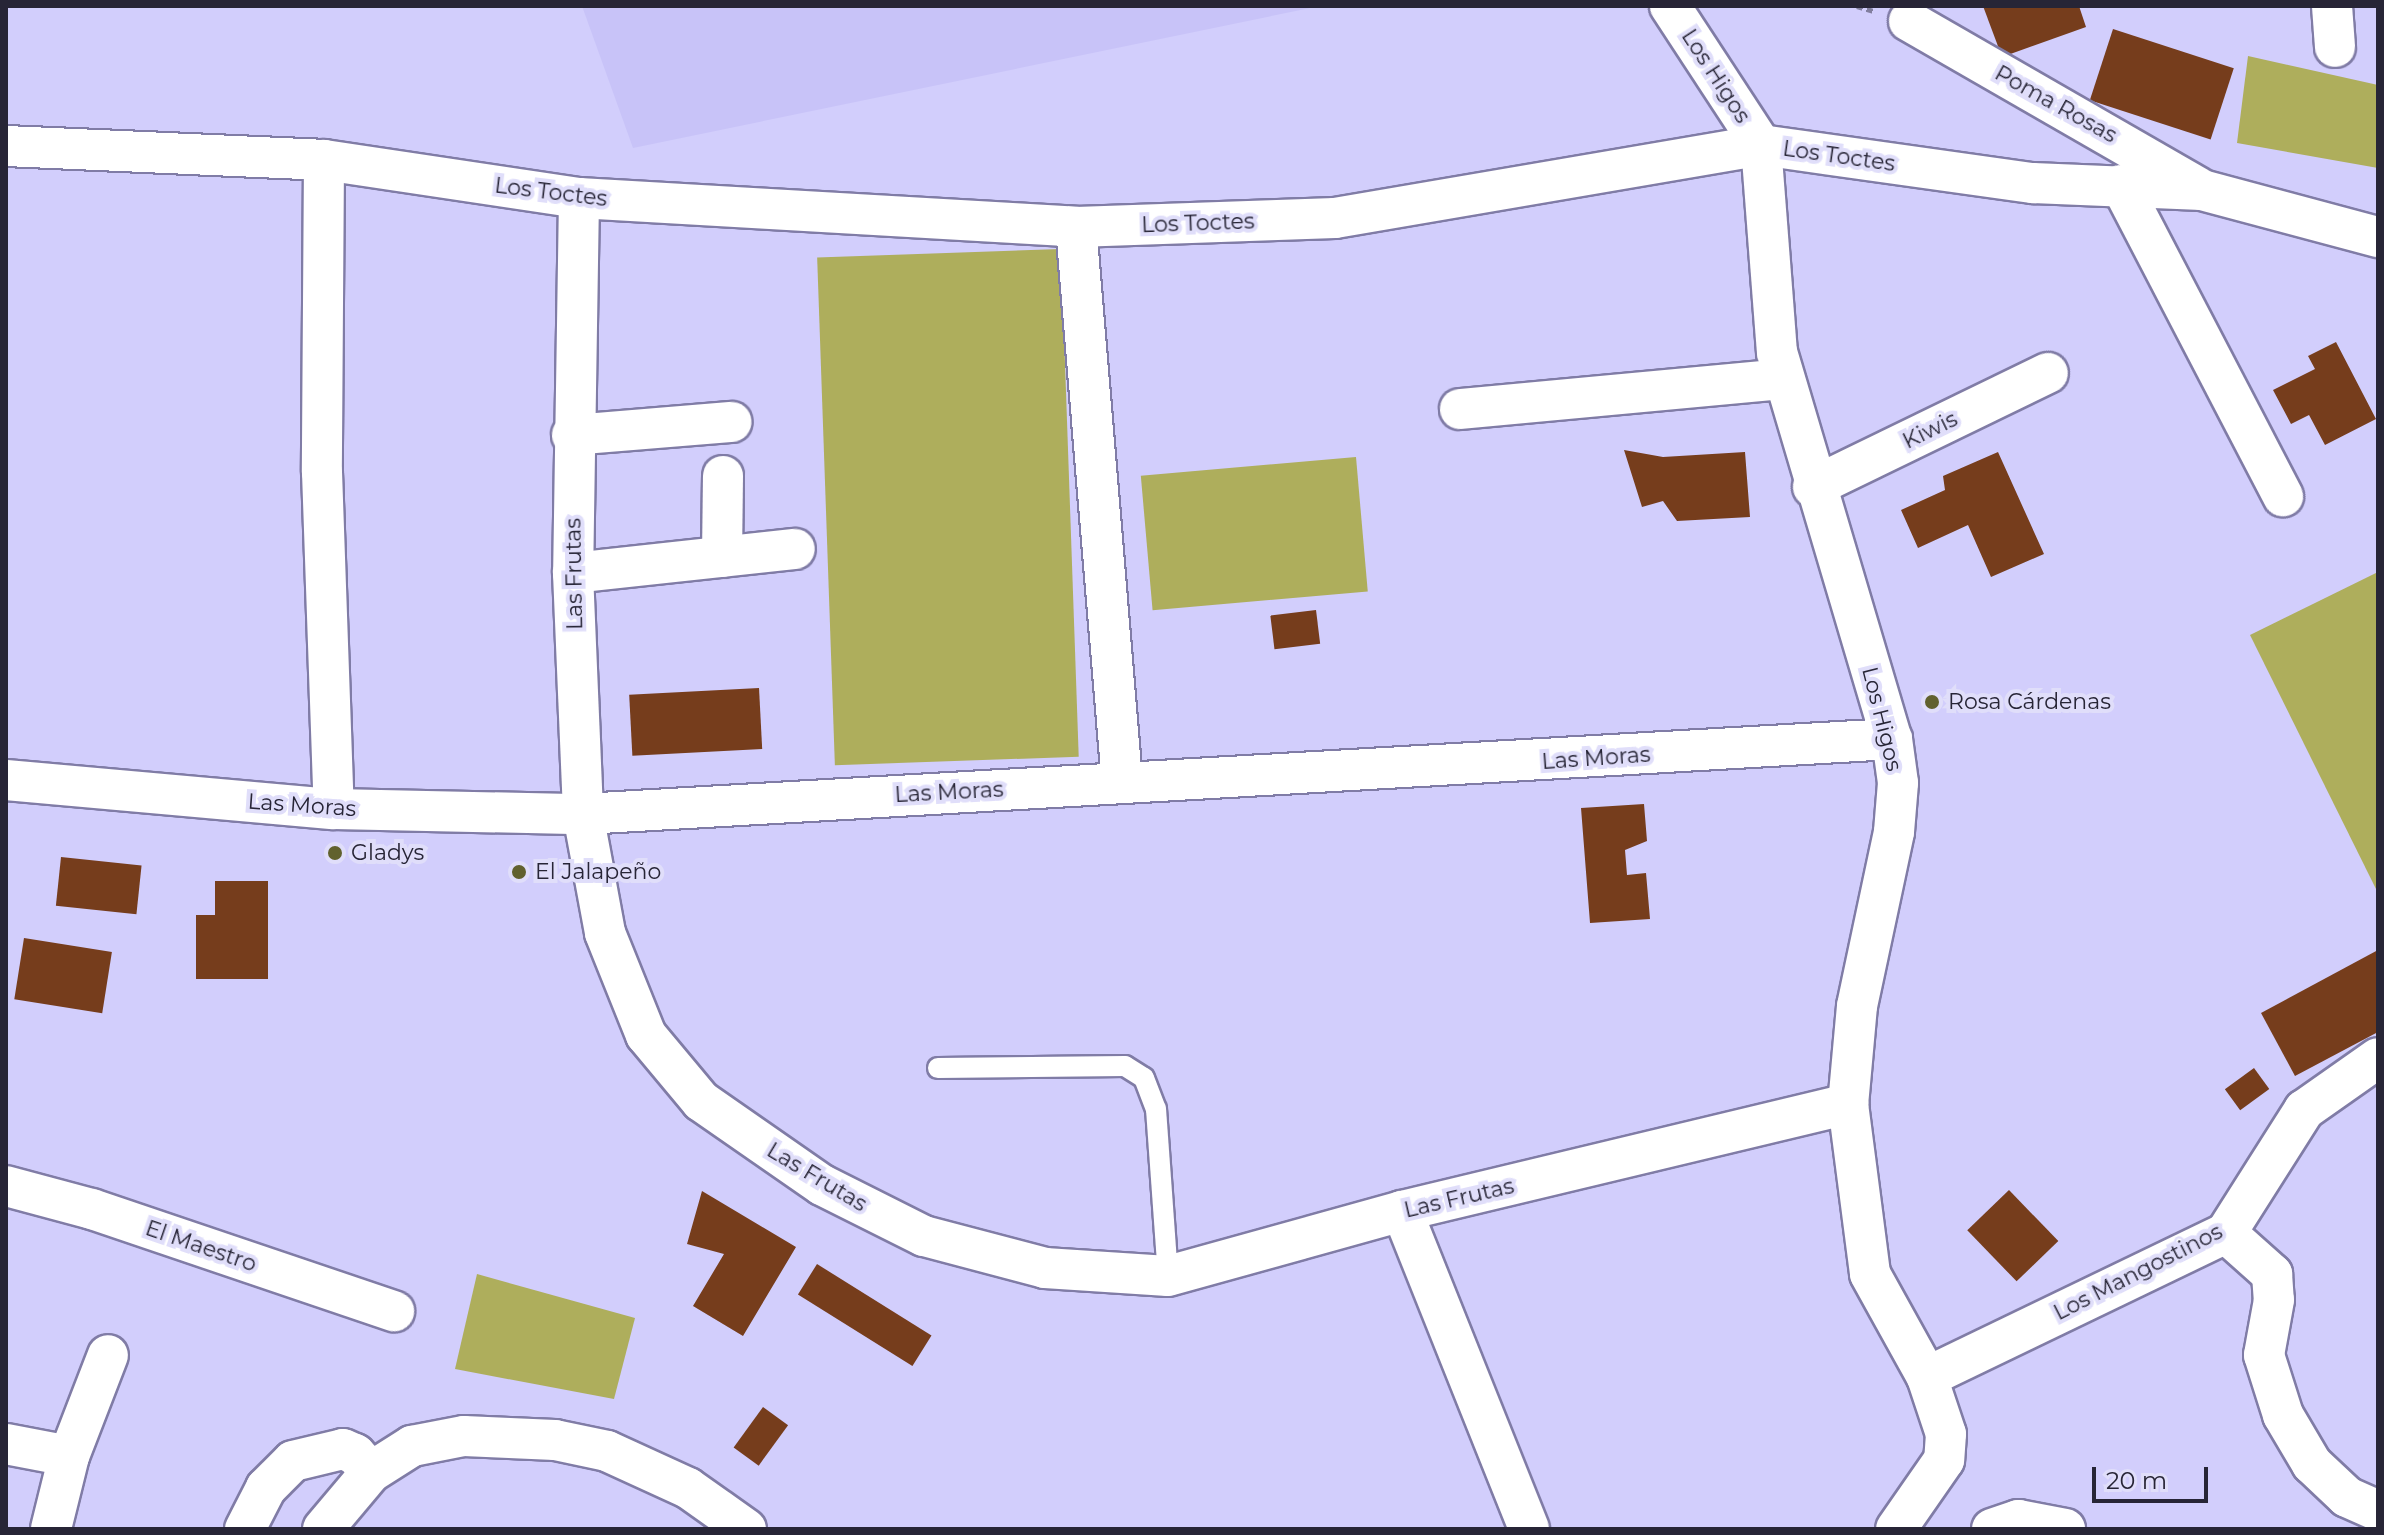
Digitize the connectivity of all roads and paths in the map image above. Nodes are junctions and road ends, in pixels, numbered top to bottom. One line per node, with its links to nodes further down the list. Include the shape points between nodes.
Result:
1 (1670, 6): 5 (street, Los Higos)
2 (2332, 6): 4 (street)
3 (1918, 13): 9 (street, Poma Rosas)
4 (2335, 47)
5 (1761, 145): 8 (street, Los Toctes, via 2033,183); 11 (street, Los Toctes, via 1335,218); 14 (street, Los Higos, via 1777,352)
6 (6, 146): 7 (street, Los Toctes)
7 (324, 160): 10 (street, Los Toctes); 27 (street, via 322,472)
8 (2121, 185): 9 (street, Los Toctes); 20 (street)
9 (2202, 190): 12 (street, Los Toctes)
10 (579, 198): 11 (street, Los Toctes); 17 (street, Las Frutas)
11 (1076, 227): 26 (street)
12 (2378, 237)
13 (2048, 373): 19 (street, Kiwis)
14 (1784, 379): 15 (street); 19 (street, Los Higos)
15 (1460, 409)
16 (731, 422): 17 (street)
17 (572, 435): 23 (street, Las Frutas)
18 (723, 476): 22 (street)
19 (1813, 487): 24 (street, Los Higos)
20 (2283, 496)
21 (795, 549): 22 (street)
22 (722, 557): 23 (street)
23 (573, 573): 28 (street, Las Frutas)
24 (1892, 739): 26 (street, Las Moras, via 1397,771); 31 (street, Los Higos, via 1898,783 1894,832 1857,1006)
25 (6, 780): 27 (street, Las Moras)
26 (1122, 781): 28 (street, Las Moras)
27 (334, 809): 28 (street, Las Moras)
28 (583, 814): 35 (street, Las Frutas, via 605,933 646,1035 701,1101 822,1185 924,1236 1045,1268)
29 (2378, 1058): 34 (street, Los Mangostinos, via 2304,1110)
30 (938, 1068): 35 (lane, via 1125,1066 1144,1078 1156,1109)
31 (1848, 1104): 33 (street, Las Frutas); 38 (street, Los Higos, via 1870,1274)
32 (6, 1186): 36 (street, El Maestro, via 92,1209)
33 (1402, 1211): 35 (street, Las Frutas); 47 (street)
34 (2226, 1233): 38 (street, Los Mangostinos); 42 (street, via 2272,1274 2274,1300 2264,1355 2283,1415 2312,1464 2347,1497)
35 (1168, 1276)
36 (394, 1311)
37 (108, 1355): 40 (street)
38 (1927, 1377): 48 (street, Los Higos, via 1946,1434 1944,1460)
39 (6, 1444): 40 (street)
40 (69, 1456): 43 (street)
41 (371, 1472): 44 (street, via 343,1449 293,1461 266,1488); 45 (street); 46 (street, via 412,1446 464,1436 555,1440 607,1451 688,1488)
42 (2378, 1511)
43 (51, 1529)
44 (245, 1529)
45 (323, 1529)
46 (746, 1529)
47 (1529, 1529)
48 (1896, 1529)
49 (1992, 1529): 50 (street, via 2018,1520)
50 (2065, 1529)

